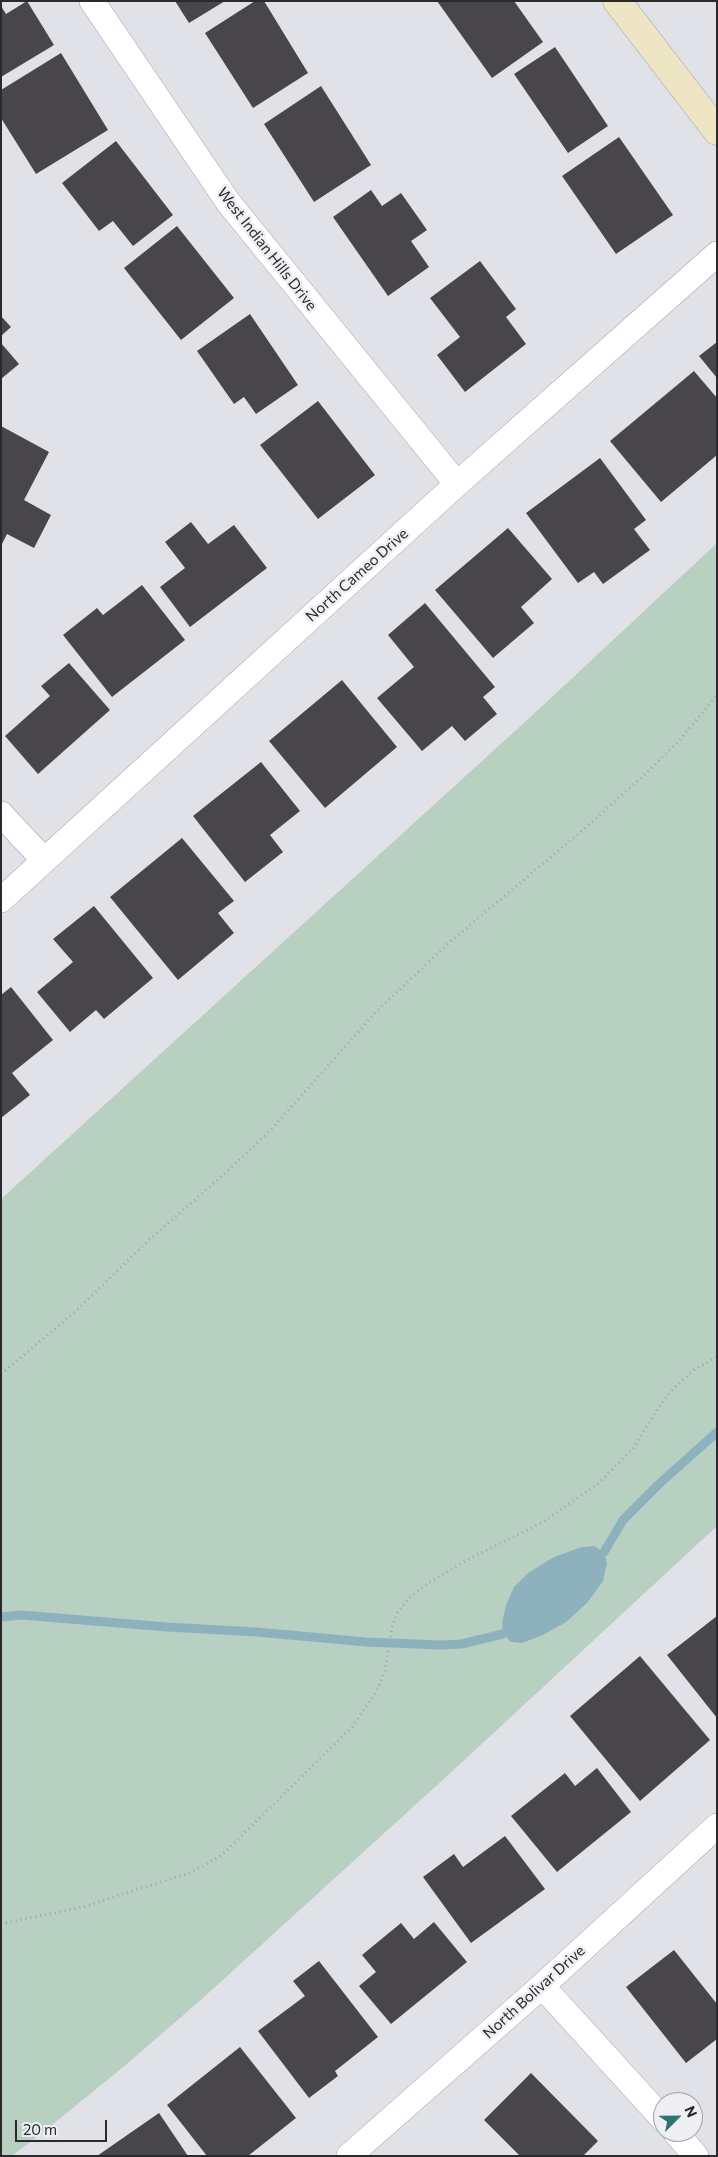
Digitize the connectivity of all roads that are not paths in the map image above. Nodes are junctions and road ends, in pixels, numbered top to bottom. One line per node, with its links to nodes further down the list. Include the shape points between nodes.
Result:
1 (92, 1): 5 (street, West Indian Hills Drive, via 228,202)
2 (617, 1): 3 (street)
3 (717, 131)
4 (717, 254): 5 (street, North Cameo Drive)
5 (457, 484): 7 (street, North Cameo Drive)
6 (1, 814): 7 (street)
7 (44, 860): 8 (street, North Cameo Drive)
8 (1, 900)
9 (717, 1826): 10 (street, North Bolivar Drive)
10 (542, 1986): 11 (street); 13 (street, North Bolivar Drive)
11 (653, 2108)
12 (684, 2142): 14 (street)
13 (349, 2156)
14 (696, 2156)

